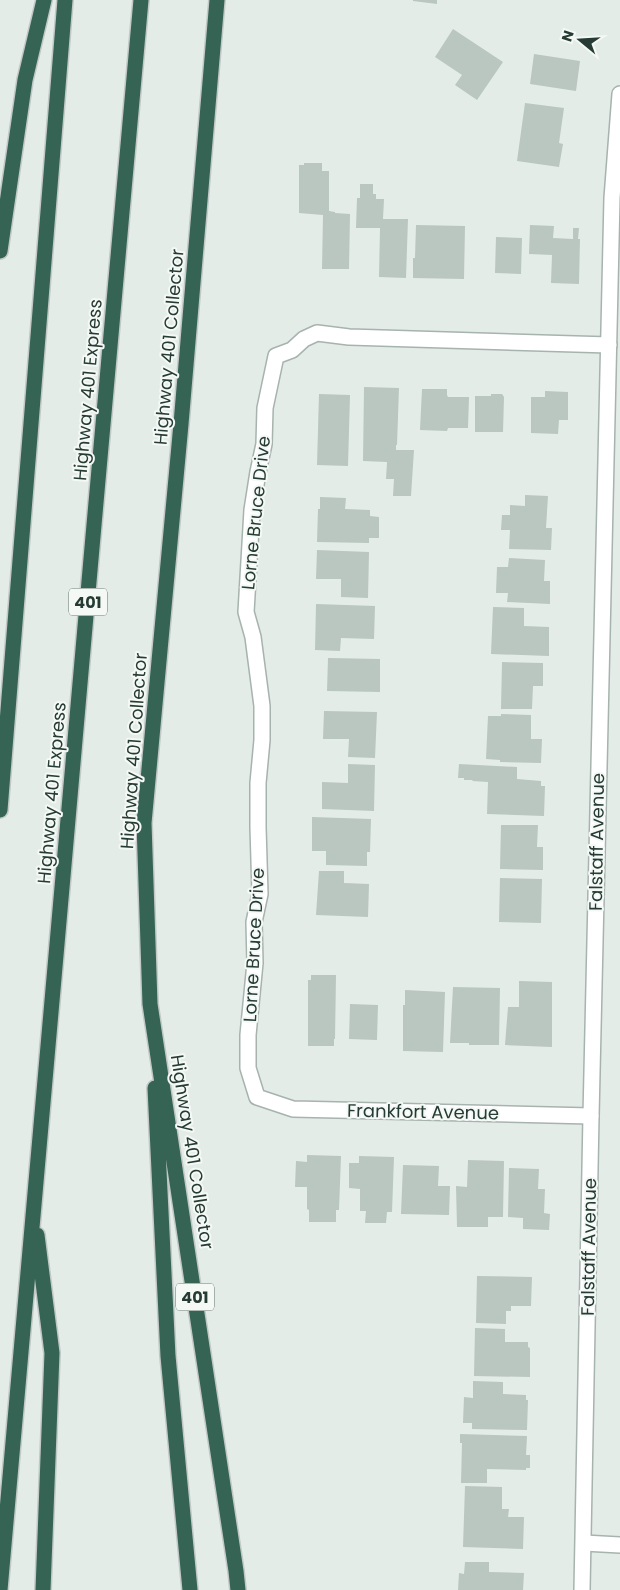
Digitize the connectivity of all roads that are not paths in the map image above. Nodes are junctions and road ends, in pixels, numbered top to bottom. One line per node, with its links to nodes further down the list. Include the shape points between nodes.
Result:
1 (44, 0): 6 (highway, via 24,80)
2 (64, 0): 8 (highway)
3 (141, 0): 12 (highway, Highway 401 Express / 401)
4 (218, 0): 9 (highway, Highway 401 Collector / 401, via 144,823)
5 (620, 94): 7 (street, Falstaff Avenue, via 612,198)
6 (0, 251)
7 (609, 345): 10 (street, Lorne Bruce Drive, via 349,337 317,333 292,350 276,356 265,408 264,444 252,510 246,612 253,636 262,706 258,783 260,894 254,922 255,963 248,1043 248,1068); 11 (street, Falstaff Avenue)
8 (0, 810)
9 (150, 1004): 17 (highway, via 168,1356); 18 (highway, Highway 401 Collector / 401)
10 (257, 1097): 11 (street, Frankfort Avenue, via 293,1109)
11 (591, 1116): 13 (street, Falstaff Avenue)
12 (33, 1203): 15 (highway, Highway 401 Express / 401); 16 (highway, via 52,1353)
13 (584, 1543): 14 (street); 19 (street, Falstaff Avenue)
14 (620, 1544)
15 (0, 1590)
16 (43, 1590)
17 (190, 1590)
18 (238, 1590)
19 (582, 1590)

